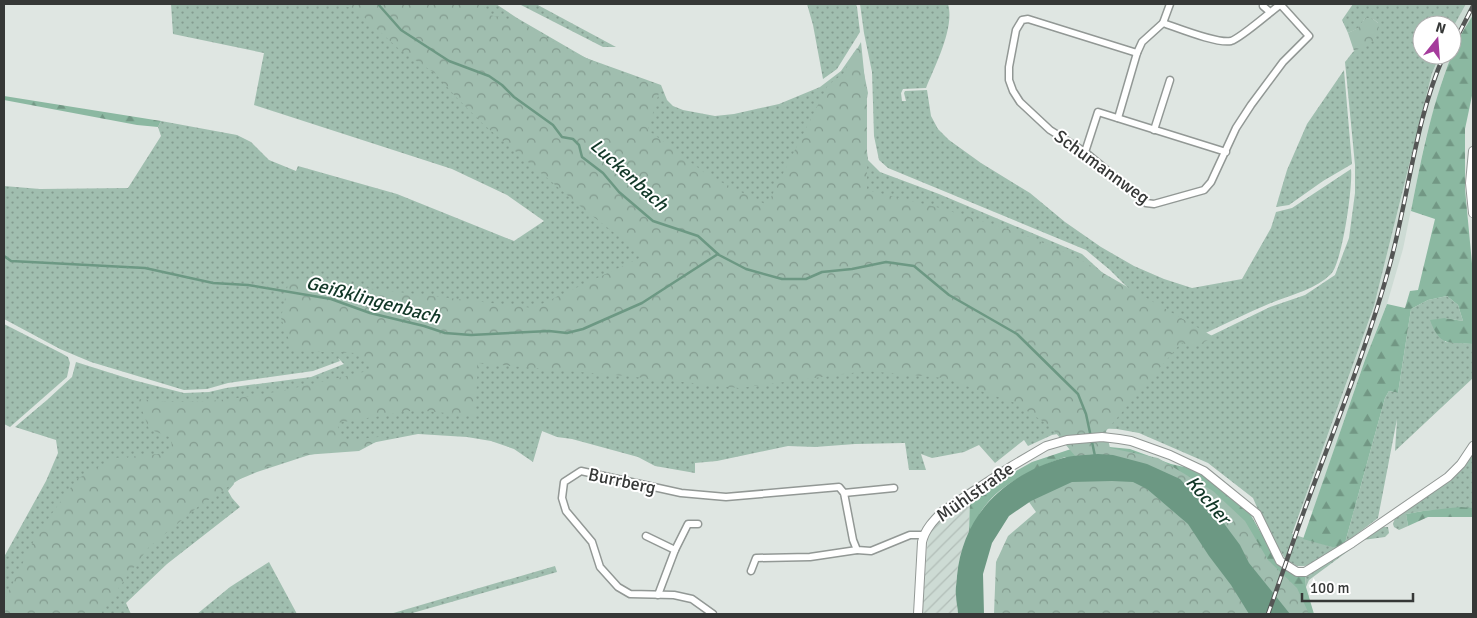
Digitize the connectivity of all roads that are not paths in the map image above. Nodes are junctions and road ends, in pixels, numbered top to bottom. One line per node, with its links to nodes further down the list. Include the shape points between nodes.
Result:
1 (1170, 4): 5 (street)
2 (1280, 4): 4 (street); 12 (street, Schumannweg, via 1309,36 1283,62 1251,105)
3 (1263, 6): 4 (street)
4 (1270, 12): 5 (street, via 1229,42)
5 (1164, 23): 6 (street, via 1142,42)
6 (1137, 53): 8 (street); 11 (street, Schumannweg, via 1028,19 1022,20 1016,30 1009,68 1013,91 1050,130)
7 (1170, 80): 9 (street)
8 (1118, 118): 9 (street); 11 (street, via 1098,112)
9 (1154, 130): 12 (street)
10 (1473, 151): 13 (street, via 1470,183)
11 (1085, 152): 12 (street, Schumannweg, via 1146,203 1154,204 1204,190)
12 (1226, 152)
13 (1473, 213)
14 (1473, 446): 18 (street, Mühlstraße, via 1448,477 1335,555 1304,572 1297,572 1280,561 1257,514 1204,471 1132,441 1102,437 1067,440 1046,446 943,511)
15 (894, 488): 16 (street, Burrberg)
16 (844, 493): 21 (street); 23 (street, Burrberg, via 839,487 726,497 681,493 581,471 564,482 562,498 566,510 592,542 600,567 618,587 630,594)
17 (698, 524): 20 (street, via 688,524)
18 (924, 535): 21 (street, via 910,535 871,551); 25 (street, Mühlstraße)
19 (646, 536): 20 (street)
20 (675, 550): 23 (street)
21 (857, 550): 22 (street, via 810,557 756,558)
22 (752, 571)
23 (658, 595): 24 (street, Burrberg, via 692,599)
24 (713, 614)
25 (918, 614)

